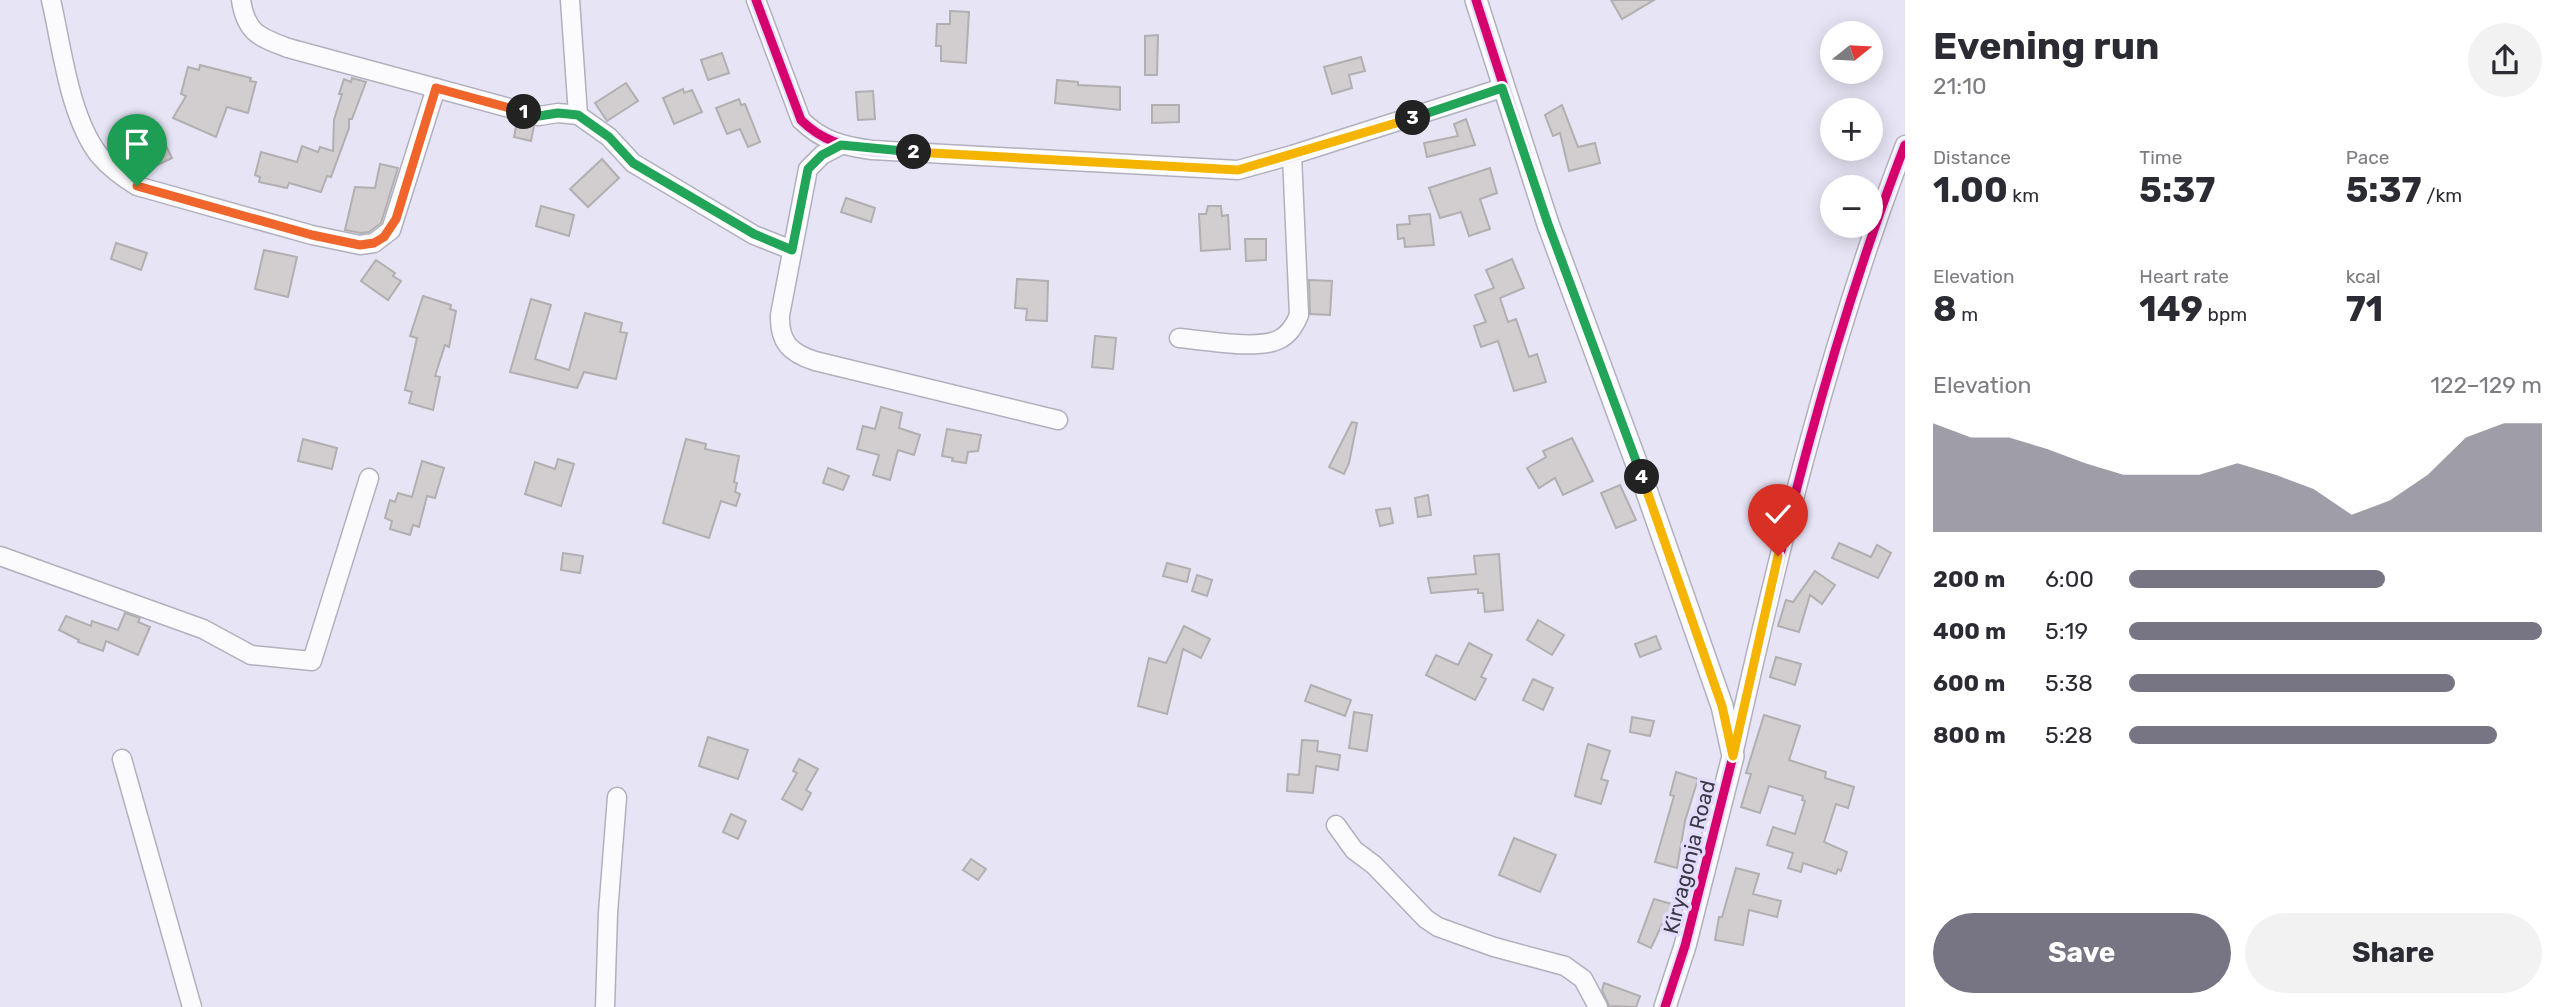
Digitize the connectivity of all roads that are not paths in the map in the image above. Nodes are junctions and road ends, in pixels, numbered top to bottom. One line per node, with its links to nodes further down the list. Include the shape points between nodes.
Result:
1 (51, 0): 6 (street, via 83,124 98,153 117,173 137,186 312,235 360,245 374,243 391,230)
2 (241, 0): 6 (street, via 253,32 266,40)
3 (570, 0): 8 (street)
4 (756, 0): 9 (street, via 801,120 816,135)
5 (1476, 0): 7 (street, Kiryagonja Road)
6 (436, 88): 8 (street, via 539,116)
7 (1502, 88): 11 (street); 17 (street, Kiryagonja Road, via 1722,706)
8 (578, 115): 12 (street, via 609,137 633,163 754,234)
9 (841, 145): 11 (street, via 1190,169 1238,170); 12 (street, via 808,169)
10 (1905, 145): 17 (street, via 1884,198 1814,426 1778,556)
11 (1292, 155): 13 (street, via 1299,315 1294,326 1276,341 1258,343)
12 (792, 250): 14 (street, via 779,330 795,355)
13 (1179, 338)
14 (1058, 420)
15 (369, 478): 16 (street, via 312,661 251,655 203,629)
16 (0, 556)
17 (1733, 756): 24 (street, Kiryagonja Road)
18 (122, 759): 21 (street)
19 (617, 797): 22 (street)
20 (1336, 825): 23 (street, via 1354,850 1426,919 1494,947 1566,966 1583,979)
21 (192, 1007)
22 (605, 1007)
23 (1598, 1007)
24 (1665, 1007)

